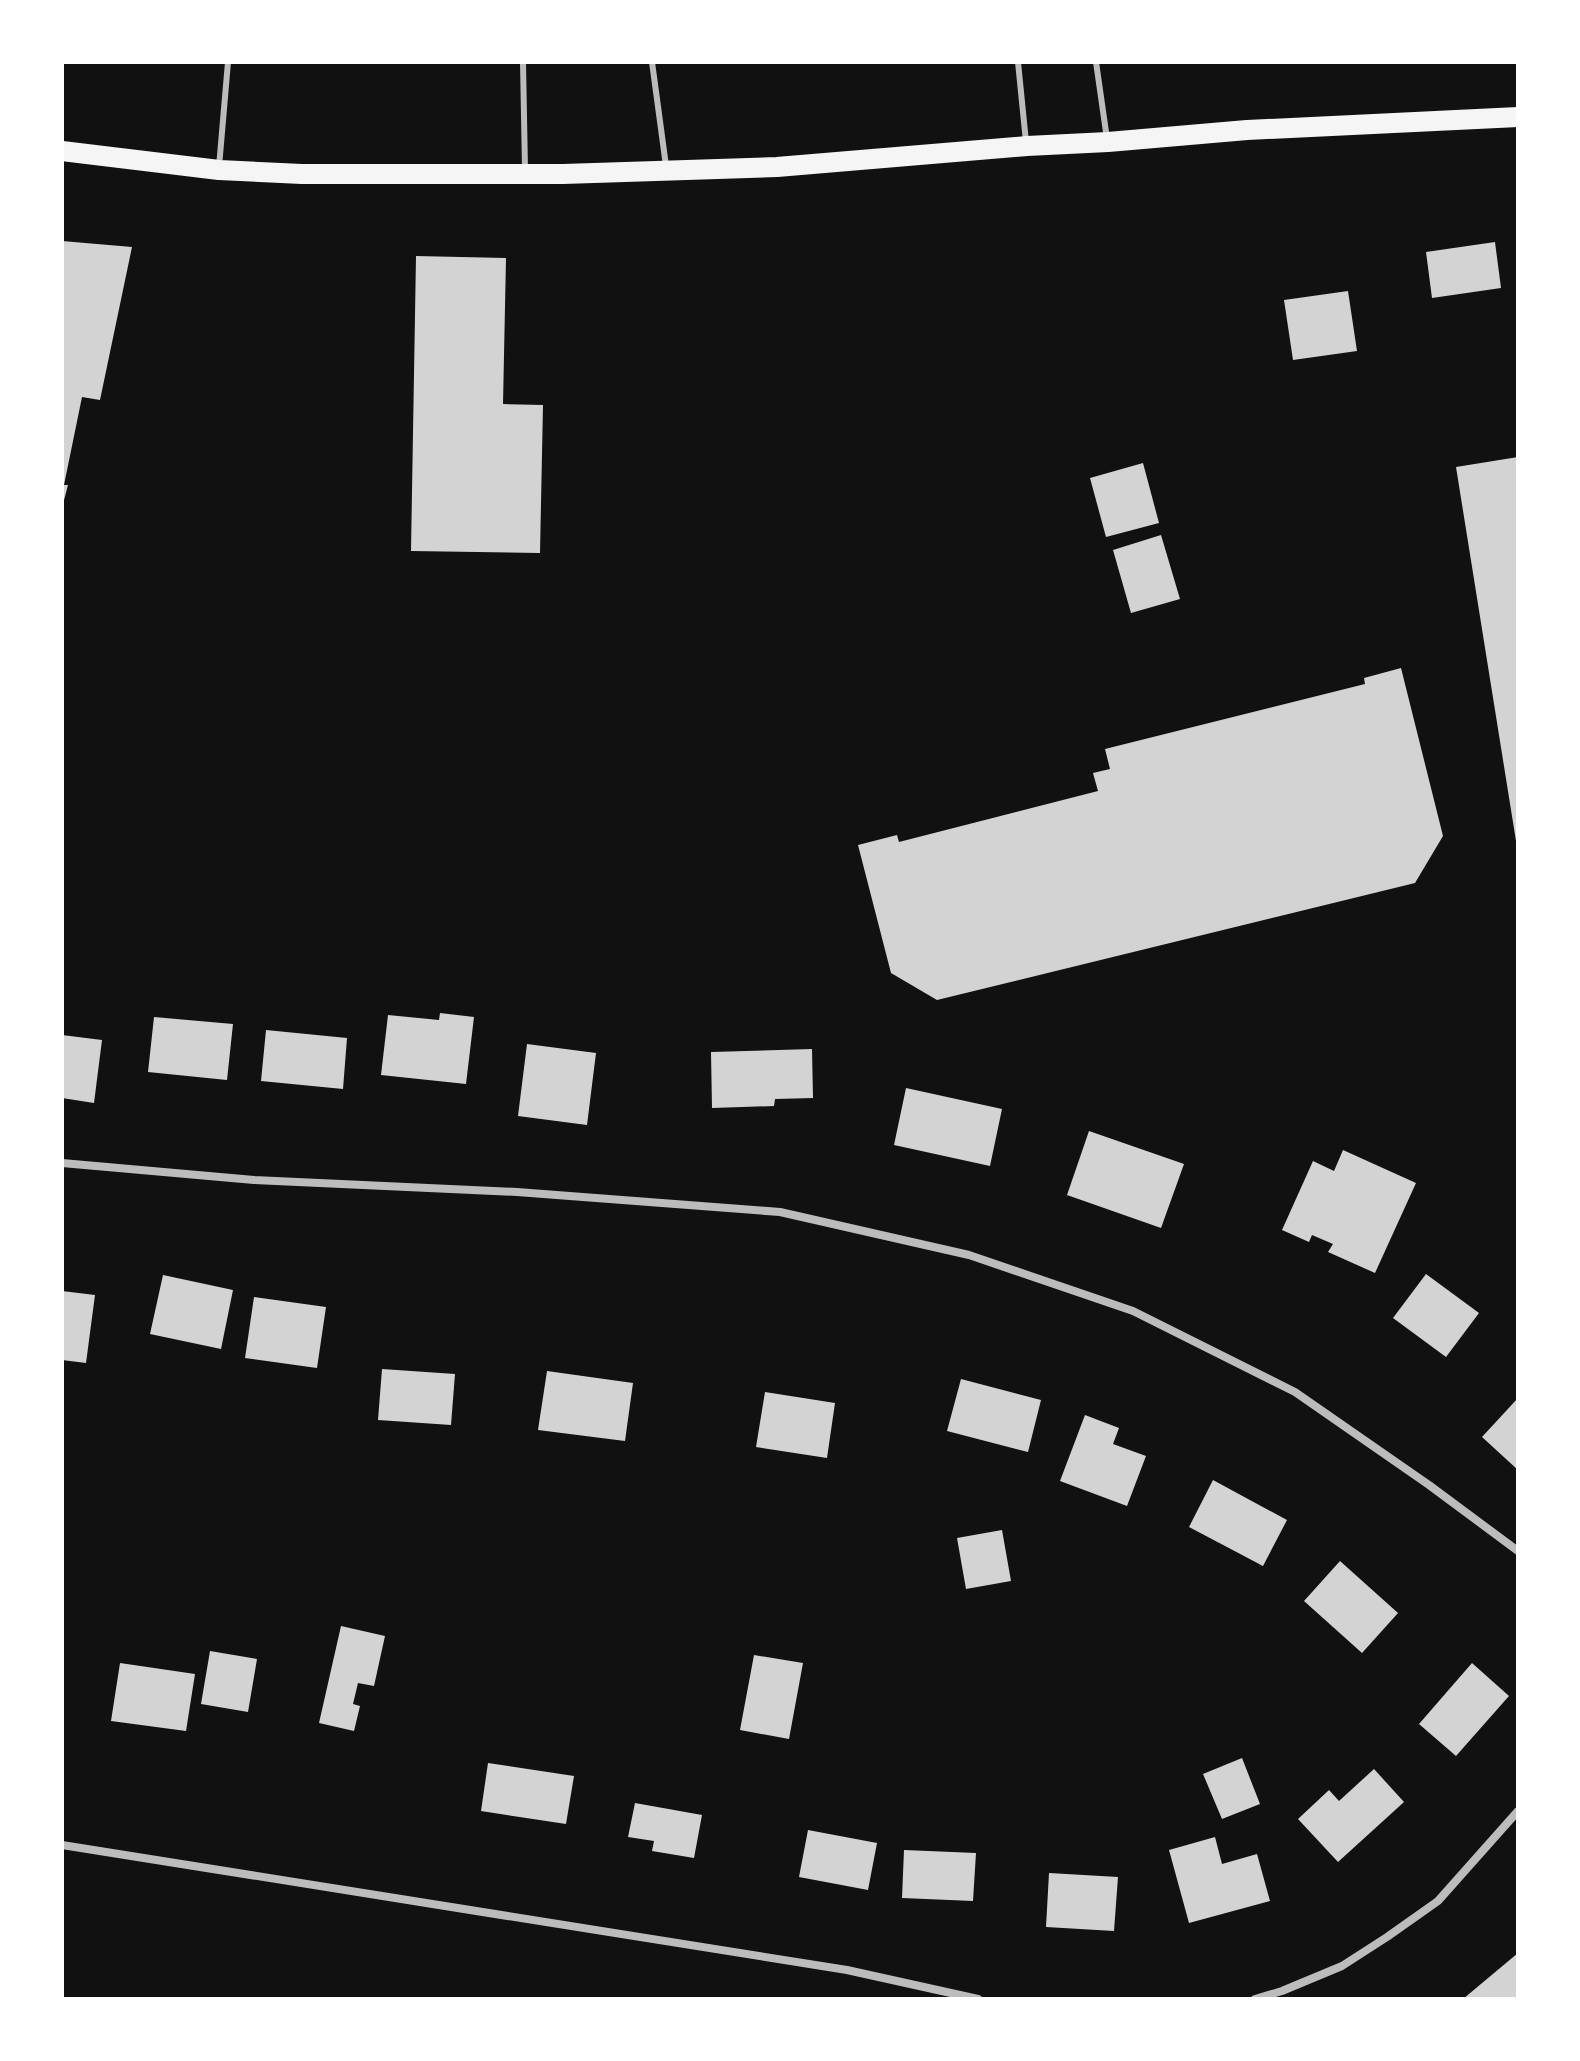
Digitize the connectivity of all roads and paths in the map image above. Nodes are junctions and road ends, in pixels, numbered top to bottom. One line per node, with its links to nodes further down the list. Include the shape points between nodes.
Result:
1 (228, 62): 10 (lane)
2 (523, 62): 12 (lane)
3 (652, 62): 11 (lane)
4 (1018, 62): 8 (lane)
5 (1096, 62): 7 (lane)
6 (1518, 117): 7 (main road)
7 (1108, 142): 8 (main road)
8 (1027, 146): 11 (main road, via 777,167)
9 (62, 151): 10 (main road)
10 (219, 170): 12 (main road)
11 (666, 170): 12 (main road)
12 (525, 174)
13 (62, 1163): 14 (street, via 780,1212 969,1255 1133,1311 1295,1392)
14 (1518, 1551)
15 (1518, 1811): 18 (street, via 1438,1901 1342,1966)
16 (62, 1845): 17 (street, via 847,1970)
17 (978, 1999)
18 (1255, 1999)

